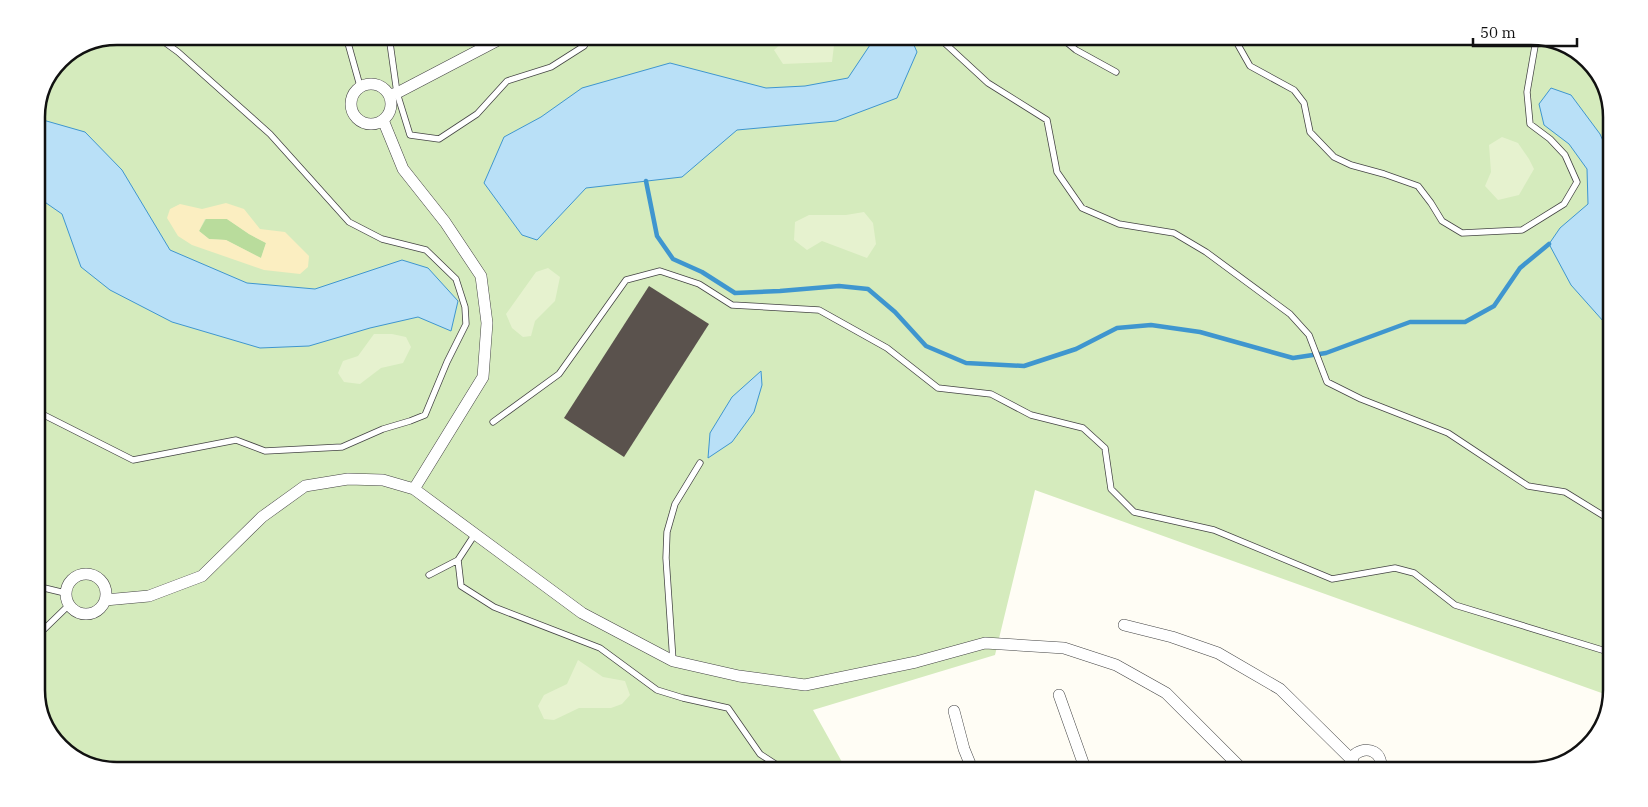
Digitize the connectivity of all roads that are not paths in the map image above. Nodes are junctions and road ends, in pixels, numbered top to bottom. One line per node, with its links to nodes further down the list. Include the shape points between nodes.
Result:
1 (168, 45): 14 (lane, via 270,134 349,222 382,239 426,250 456,279 465,307 466,324 424,414 342,447 265,451 236,440 133,460)
2 (349, 45): 11 (lane)
3 (390, 45): 12 (lane)
4 (488, 45): 12 (street)
5 (585, 45): 12 (lane, via 551,67 507,81 477,114 439,139 410,135)
6 (947, 45): 18 (lane, via 988,83 1047,120 1057,172 1082,208 1120,224 1174,233 1206,252 1290,314 1309,335 1327,382 1361,400 1448,433 1528,486 1565,492)
7 (1070, 45): 10 (lane)
8 (1238, 45): 9 (lane, via 1250,66 1294,90 1304,102 1310,132 1334,156 1351,165 1418,186 1442,221 1462,233 1522,230 1564,204 1577,182 1566,155 1530,124 1527,92)
9 (1535, 45)
10 (1116, 72)
11 (360, 86): 12 (street, via 373,84); 13 (street, via 352,96 354,115 371,125)
12 (393, 94): 13 (street, via 391,109)
13 (383, 120): 17 (street, via 403,169 445,222 481,276 487,323 483,377)
14 (45, 416)
15 (493, 422): 28 (lane, via 559,374 626,280 660,272 699,284 732,305 819,310 887,348 938,388 991,394 1031,415 1083,428 1105,448 1111,489 1134,512 1214,530 1332,579 1395,568 1405,570 1414,573 1455,605)
16 (700, 463): 29 (lane, via 675,504 667,532)
17 (414, 489): 19 (street); 24 (street, via 383,480 348,479 305,486 262,517 202,576 148,596)
18 (1603, 515)
19 (475, 534): 20 (lane); 29 (street, via 582,613)
20 (458, 560): 21 (lane); 32 (lane, via 461,586 494,607 600,648 657,690 728,708 760,754)
21 (430, 575)
22 (45, 588): 23 (lane)
23 (65, 593): 24 (street, via 76,576 89,574 101,581); 25 (street)
24 (105, 600): 25 (street, via 92,613 79,613)
25 (69, 605): 27 (lane)
26 (1124, 625): 36 (street, via 1172,636 1218,653 1280,689)
27 (45, 628)
28 (1603, 651)
29 (673, 661): 35 (street, via 739,676 805,685 916,662 985,643 1064,648 1116,665 1166,694)
30 (1060, 695): 34 (street)
31 (954, 711): 33 (street)
32 (772, 762)
33 (969, 762)
34 (1083, 762)
35 (1235, 762)
36 (1349, 762)
37 (1353, 762): 38 (street, via 1358,752 1368,750 1373,751)
38 (1380, 762)

